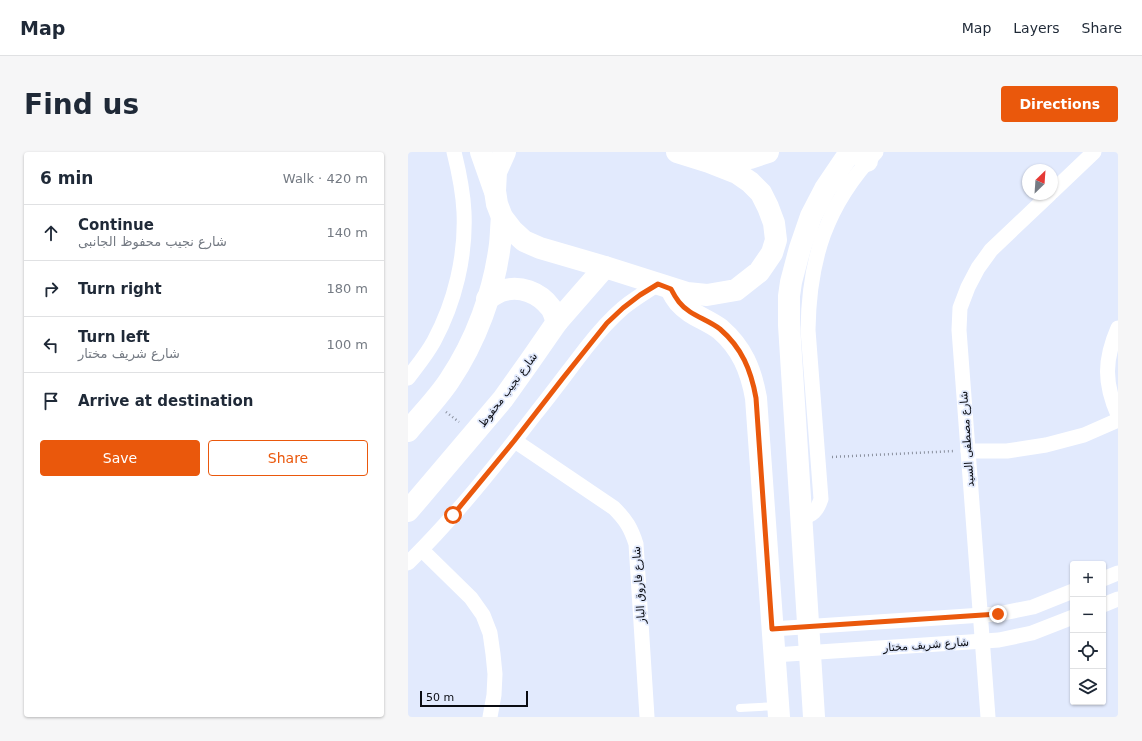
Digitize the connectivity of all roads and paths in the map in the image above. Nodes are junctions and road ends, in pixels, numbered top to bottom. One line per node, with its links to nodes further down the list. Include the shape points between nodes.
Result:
1 (454, 152): 21 (street, via 464,212 460,269 445,318 421,361)
2 (481, 152): 10 (street)
3 (505, 152): 10 (street, via 496,172)
4 (677, 152): 8 (street)
5 (768, 152): 8 (street, via 750,158)
6 (1094, 152): 9 (street, شارع مصطفى السيد)
7 (862, 154): 14 (street, via 825,188 811,216); 20 (street, via 821,239 810,284 808,330)
8 (709, 162): 13 (street, via 737,173 761,193 774,223)
9 (1058, 186)
10 (495, 191): 12 (street)
11 (1044, 200): 28 (street, شارع مصطفى السيد, via 991,250 978,268 960,308 959,330)
12 (502, 217): 15 (street, via 524,241); 17 (street, via 495,272)
13 (776, 240): 14 (street); 16 (street, via 772,253 759,272 736,290 707,295 687,293)
14 (800, 248): 20 (street, via 789,296 789,325)
15 (605, 267): 16 (street); 18 (street, شارع نجيب محفوظ)
16 (664, 286): 27 (street, via 640,295 607,323); 42 (street, via 689,312 719,329 734,343 745,360 752,378 756,398)
17 (487, 299): 18 (street, via 500,291 514,288 529,290 542,298 552,309); 22 (street, via 464,356)
18 (557, 322): 26 (street, شارع نجيب محفوظ)
19 (1118, 328): 23 (street, via 1108,362 1108,382)
20 (801, 367): 29 (street); 31 (street)
21 (408, 378)
22 (432, 402): 25 (street); 26 (path)
23 (1118, 415)
24 (1118, 420): 28 (street, via 1084,435 1046,445 1008,451)
25 (408, 431)
26 (474, 434): 30 (street, شارع نجيب محفوظ)
27 (514, 441): 32 (street); 49 (street, شارع فاروق الباز, via 614,508 632,531 636,544)
28 (968, 451): 29 (path); 39 (street, شارع مصطفى السيد)
29 (818, 458): 31 (street, via 821,499 814,512)
30 (408, 512)
31 (801, 518): 41 (street)
32 (422, 550): 33 (street); 48 (street, via 471,598 483,614 490,633 495,674)
33 (408, 563)
34 (1118, 573): 35 (street)
35 (1106, 578)
36 (1070, 592): 39 (street, via 1033,607)
37 (1118, 598): 38 (street)
38 (1106, 604)
39 (981, 615): 41 (street); 43 (street, شارع مصطفى السيد)
40 (1070, 618): 43 (street, شارع شريف مختار, via 1032,633)
41 (808, 627): 42 (street); 44 (street)
42 (772, 629): 45 (street)
43 (982, 642): 44 (street, شارع شريف مختار); 51 (street, شارع مصطفى السيد)
44 (810, 653): 45 (street, شارع شريف مختار); 50 (street)
45 (774, 655): 47 (street)
46 (740, 708): 47 (lane)
47 (778, 711)
48 (490, 717)
49 (647, 717)
50 (814, 717)
51 (988, 717)

